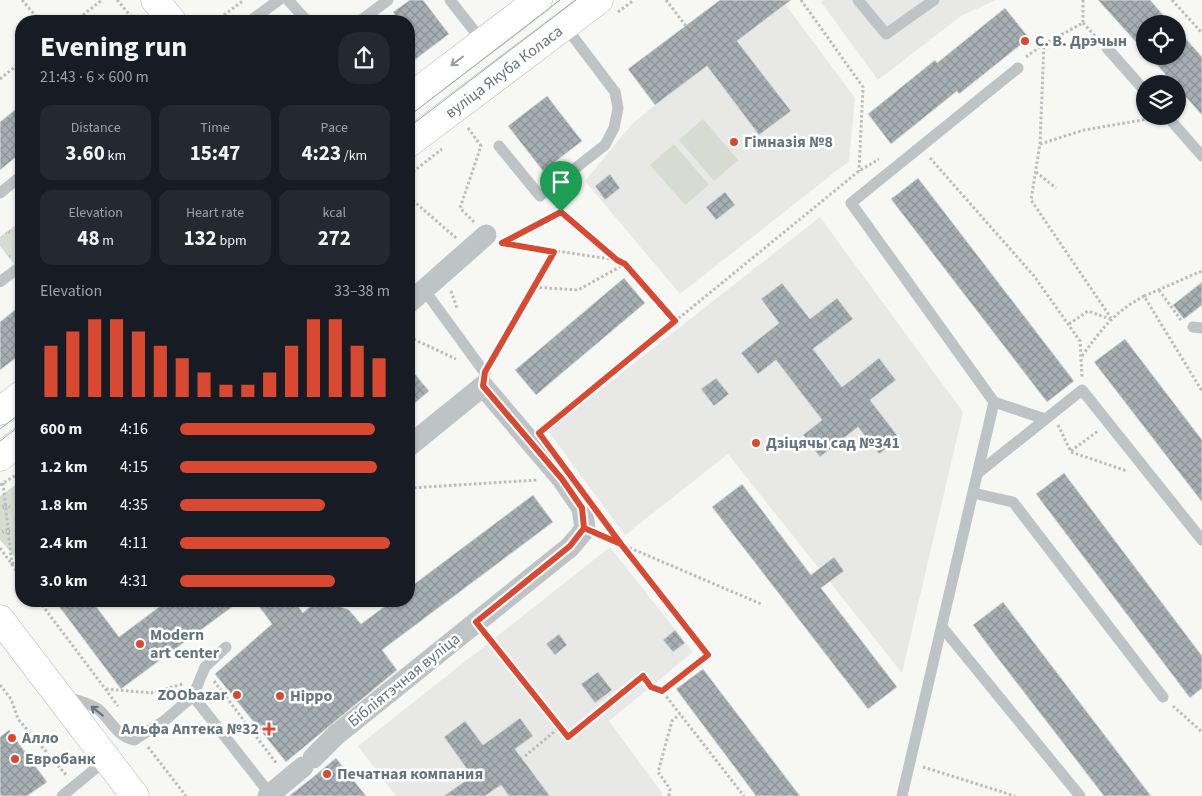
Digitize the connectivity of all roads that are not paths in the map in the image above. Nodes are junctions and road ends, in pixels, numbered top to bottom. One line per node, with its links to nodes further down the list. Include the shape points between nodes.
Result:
1 (155, 0): 10 (main road)
2 (279, 0): 11 (lane)
3 (288, 0): 12 (lane)
4 (388, 0): 13 (lane)
5 (450, 0): 15 (lane)
6 (538, 0): 15 (main road)
7 (599, 0): 14 (main road, вуліца Якуба Коласа)
8 (858, 0): 9 (lane, via 886,34)
9 (934, 0)
10 (167, 15)
11 (258, 15)
12 (302, 15)
13 (368, 15)
14 (565, 26): 21 (main road, вуліца Якуба Коласа); 22 (lane, via 615,92 618,108 614,128 605,145 540,196)
15 (483, 42): 19 (main road, one-way to 19)
16 (1107, 48): 18 (lane)
17 (1018, 68): 32 (lane, via 851,203)
18 (1136, 81)
19 (415, 93)
20 (1169, 125): 23 (lane)
21 (415, 138)
22 (499, 146)
23 (1202, 156)
24 (15, 181): 25 (lane)
25 (0, 193)
26 (495, 242): 29 (street, via 469,250)
27 (15, 271): 28 (lane)
28 (0, 282)
29 (417, 297): 30 (lane)
30 (484, 379): 35 (street); 48 (street, Бібліятэчная вуліца, via 594,524 336,735)
31 (15, 400): 33 (main road)
32 (994, 402): 34 (lane); 38 (lane)
33 (0, 411)
34 (1049, 416): 38 (lane); 40 (lane, via 1082,390)
35 (415, 441)
36 (15, 450): 37 (main road)
37 (2, 470)
38 (978, 473): 39 (lane)
39 (973, 493): 42 (lane); 46 (lane, via 1013,502)
40 (1202, 540)
41 (0, 619): 44 (main road)
42 (942, 627): 51 (lane); 52 (lane)
43 (226, 647): 45 (lane, via 205,667)
44 (59, 694): 45 (lane, one-way to 44, via 164,721 134,740 126,738 97,708); 47 (main road)
45 (193, 696): 48 (lane)
46 (1163, 698)
47 (107, 759): 49 (lane); 50 (main road)
48 (269, 795)
49 (62, 796)
50 (135, 796)
51 (902, 796)
52 (1080, 796)

